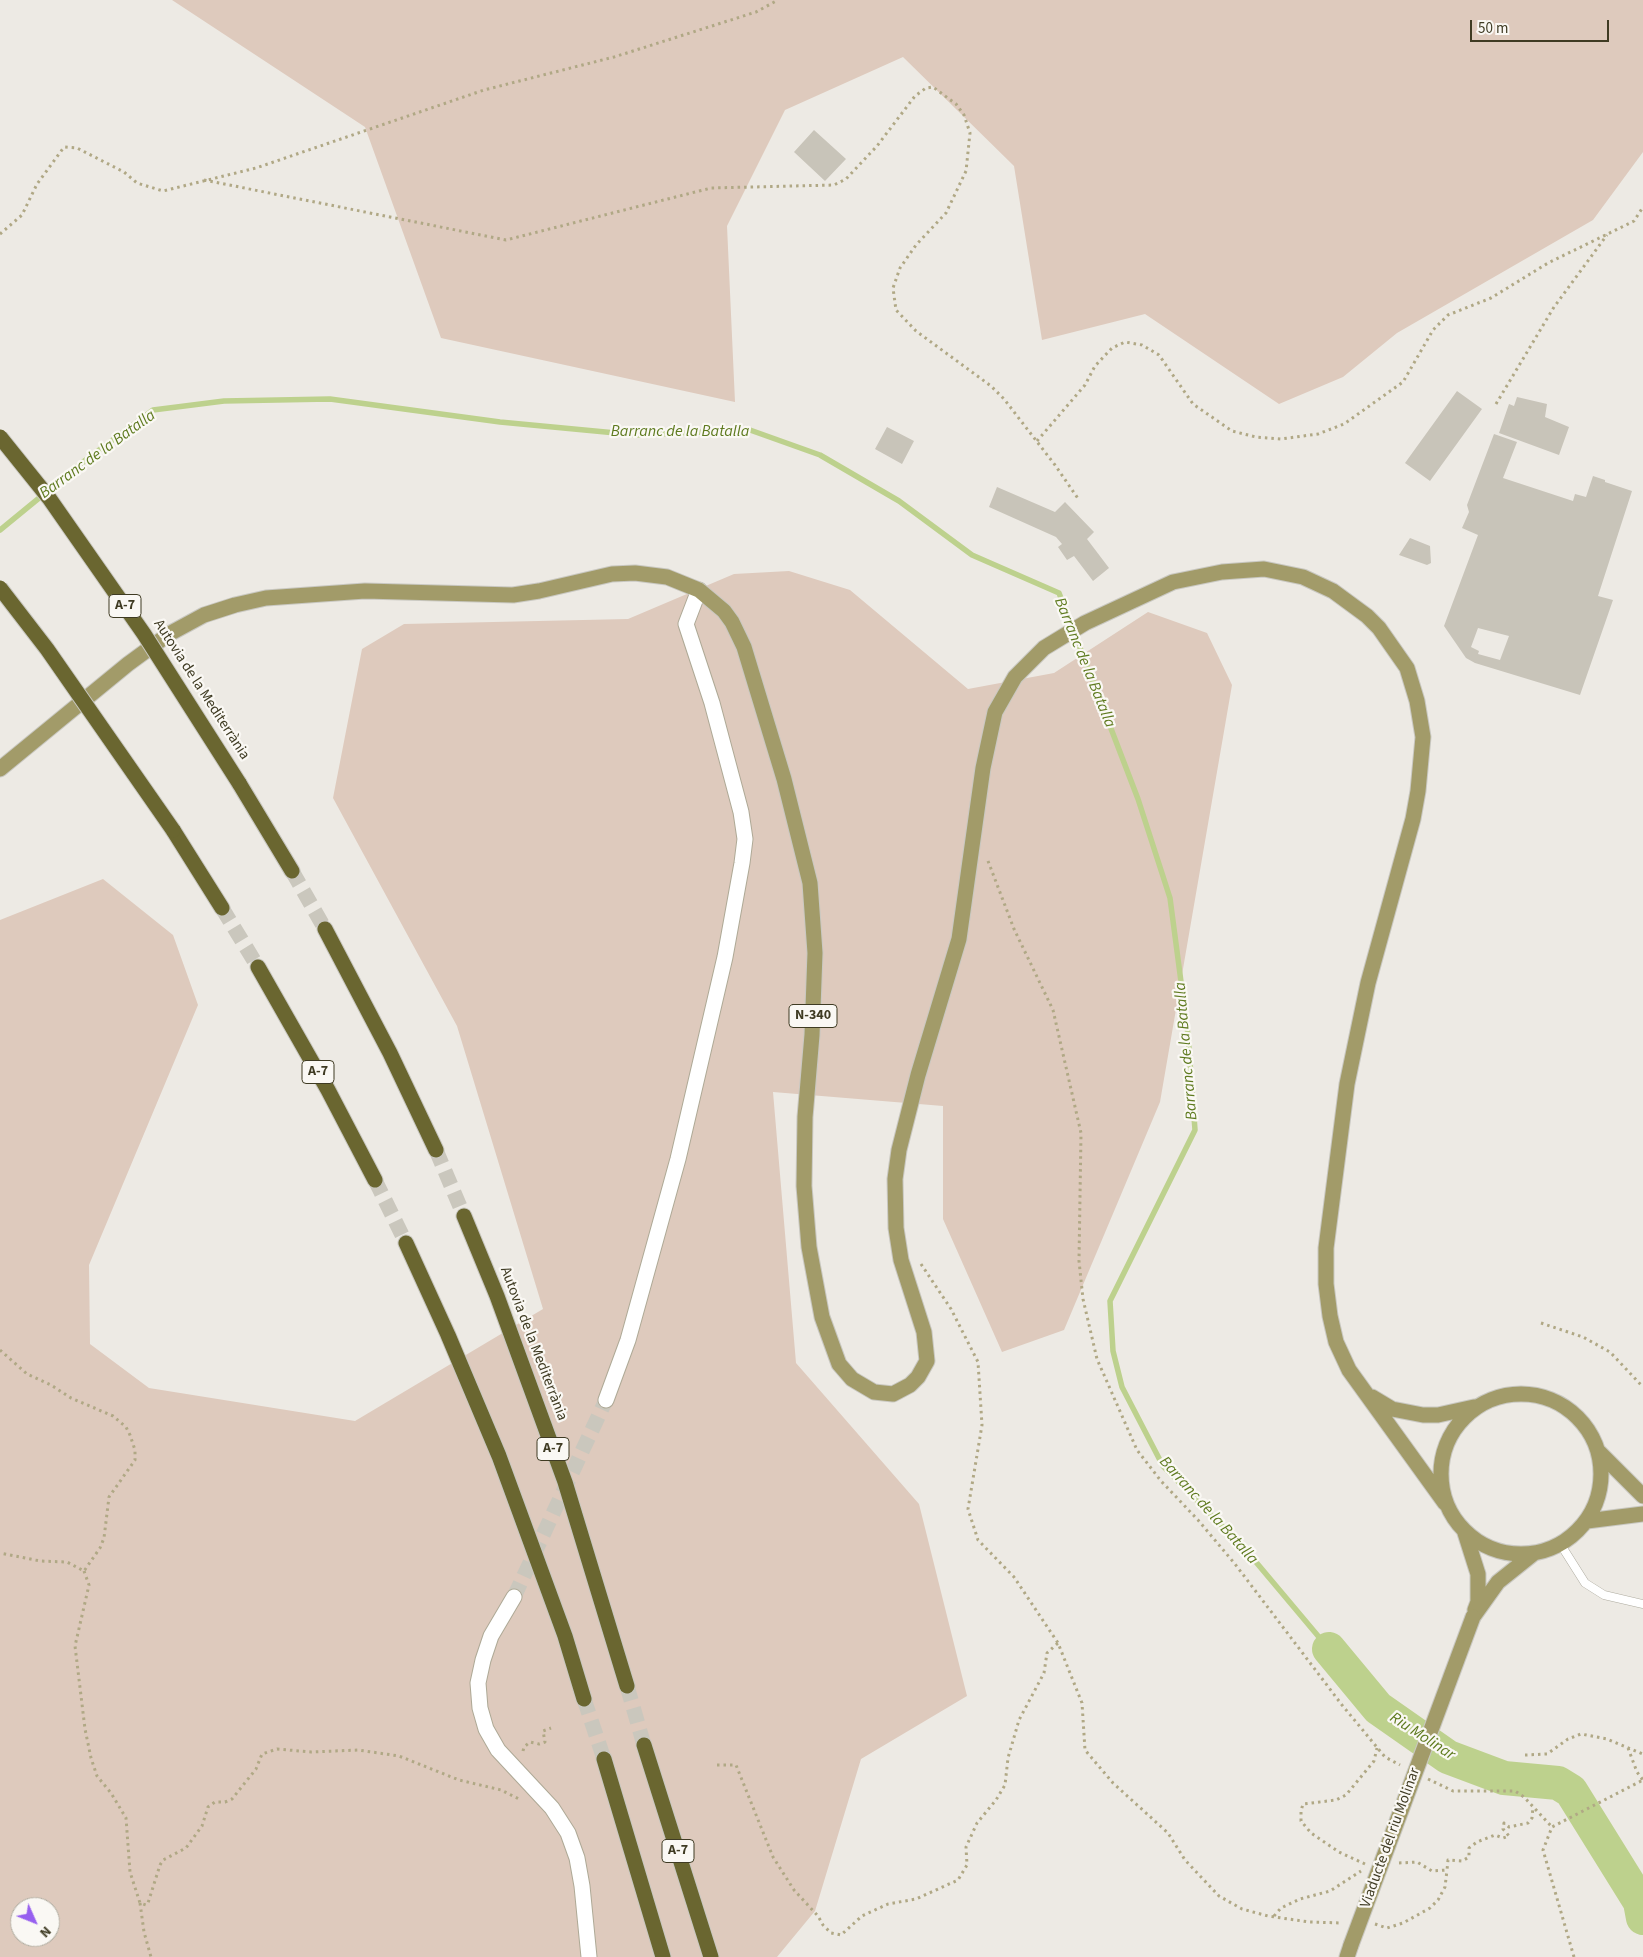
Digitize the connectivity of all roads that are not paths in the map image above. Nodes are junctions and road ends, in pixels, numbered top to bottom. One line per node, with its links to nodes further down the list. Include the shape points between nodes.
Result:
1 (0, 437): 5 (highway, Autovia de la Mediterrània / A-7, bridge, via 49,498 134,619)
2 (0, 588): 6 (highway, bridge, via 173,830)
3 (699, 590): 4 (main road, N-340, via 667,577 636,573 612,574 513,595 365,591 266,598 236,605 204,616 169,634); 13 (main road, N-340, via 724,611 744,647 784,779 810,883 815,953 804,1186 818,1302 839,1364 862,1386 884,1394 902,1391 910,1385 927,1361 924,1332 901,1260 896,1228 895,1180 905,1124 959,939 983,768 995,712 1015,677 1044,648 1134,598 1173,582 1222,572 1264,569 1303,577 1333,591 1379,628 1407,668 1423,737 1418,791 1368,983 1347,1084 1326,1248 1326,1284 1336,1342); 14 (street, via 686,624 712,703 745,839 725,957 676,1168 628,1340)
4 (0, 770)
5 (292, 871)
6 (222, 908)
7 (325, 929): 9 (highway)
8 (258, 967): 10 (highway, A-7, via 328,1090)
9 (436, 1150)
10 (374, 1180)
11 (464, 1216): 27 (highway, Autovia de la Mediterrània / A-7, via 562,1472)
12 (406, 1243): 28 (highway, via 499,1456 565,1636)
13 (1364, 1392): 15 (main road, via 1392,1409 1423,1415); 18 (main road)
14 (606, 1400)
15 (1477, 1407): 16 (main road, via 1489,1400 1515,1394 1554,1401 1581,1421); 18 (main road, via 1455,1428 1444,1449 1440,1472)
16 (1599, 1452): 17 (main road); 20 (main road, via 1600,1488)
17 (1643, 1496)
18 (1445, 1502): 21 (main road)
19 (1643, 1514): 20 (main road)
20 (1587, 1521): 22 (main road)
21 (1464, 1532): 23 (main road, via 1496,1551); 26 (main road, via 1478,1574 1478,1602)
22 (1561, 1544): 23 (main road); 25 (lane, via 1585,1583 1604,1595)
23 (1534, 1553): 26 (main road, via 1498,1582)
24 (514, 1597): 32 (street, via 491,1636 478,1683 480,1708 486,1729 498,1750 552,1808 568,1833 582,1886)
25 (1643, 1604)
26 (1473, 1617): 31 (main road, Viaducte del riu Molinar, bridge)
27 (627, 1686)
28 (584, 1699)
29 (644, 1745): 34 (highway, A-7)
30 (604, 1759): 33 (highway)
31 (1349, 1951)
32 (589, 1957)
33 (663, 1957)
34 (711, 1957)

